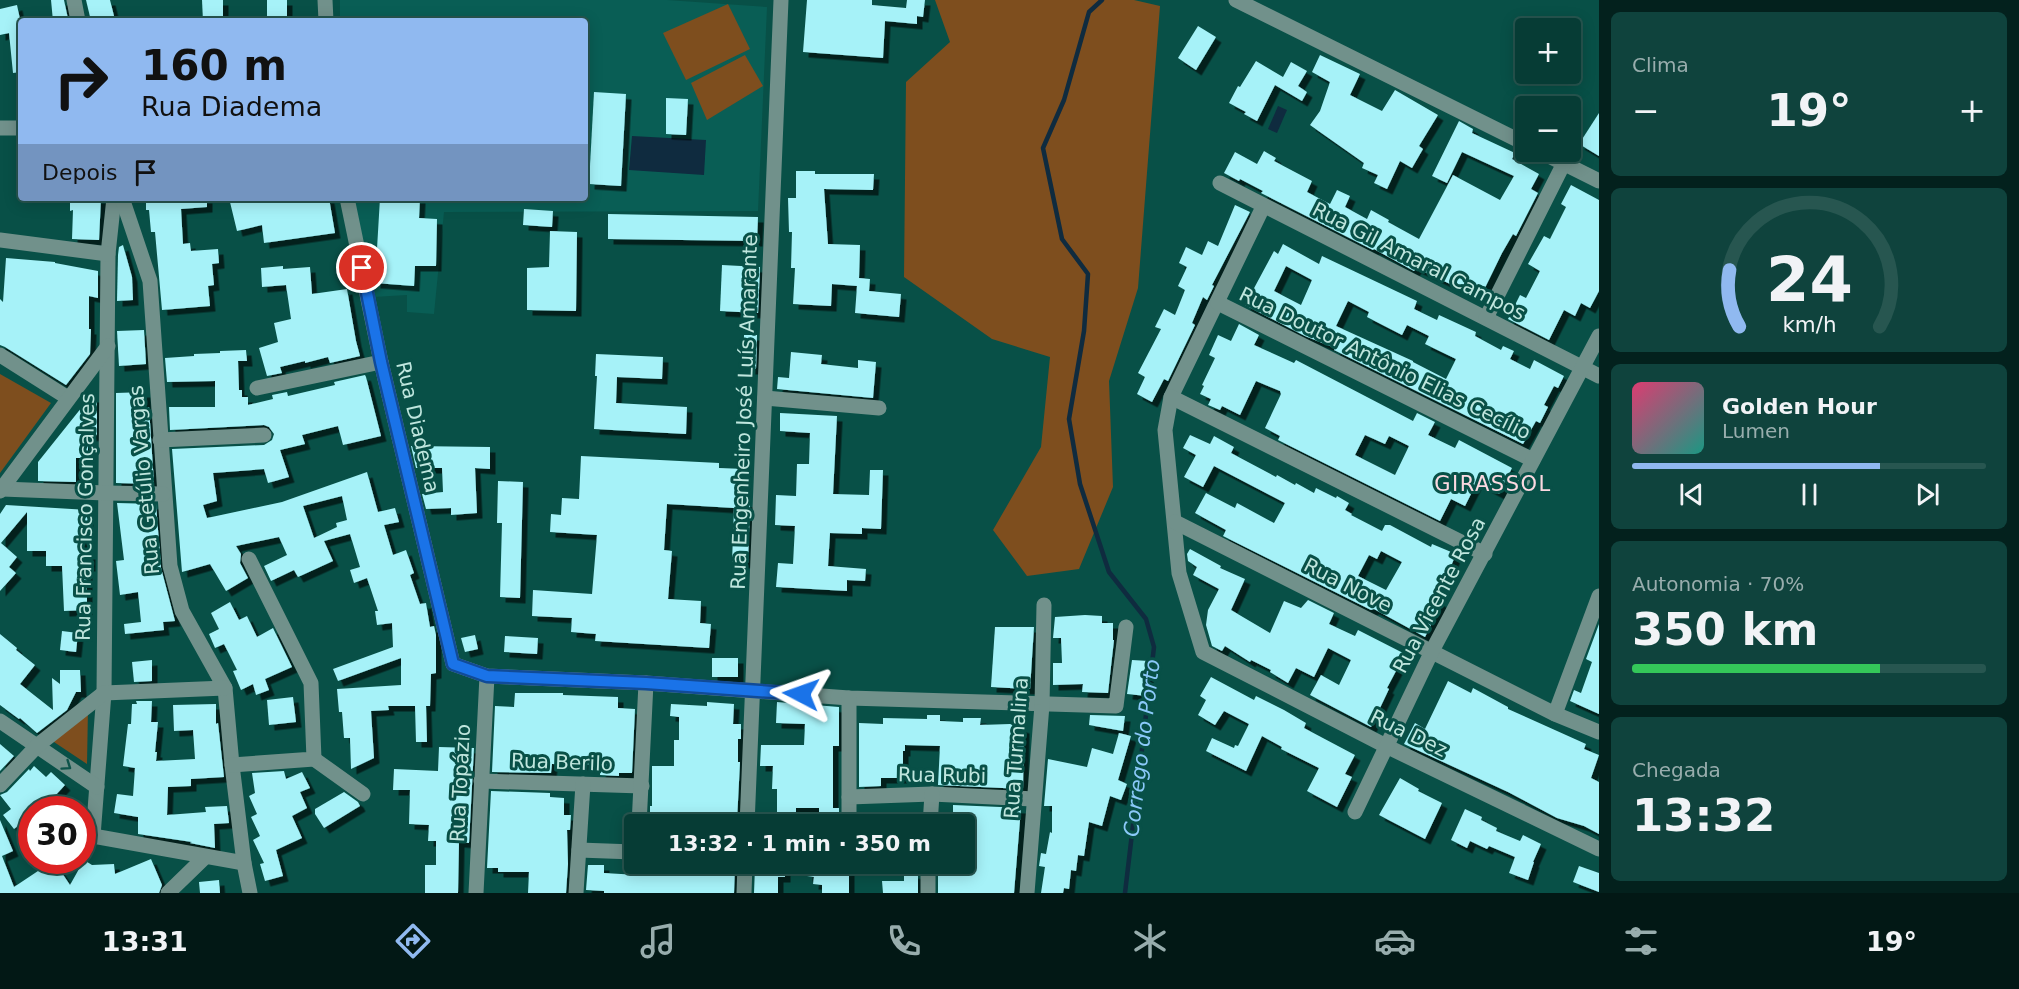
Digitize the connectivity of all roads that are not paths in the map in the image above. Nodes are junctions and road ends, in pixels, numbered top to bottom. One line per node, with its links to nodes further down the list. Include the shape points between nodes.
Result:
1 (74, 0): 5 (street)
2 (325, 0): 6 (street)
3 (782, 0): 30 (street, Rua Engenheiro José Luís Amarante)
4 (1236, 0): 9 (street)
5 (77, 18)
6 (326, 18)
7 (0, 128): 8 (street)
8 (18, 128)
9 (1515, 139)
10 (1564, 163): 11 (street); 20 (street)
11 (1599, 181)
12 (1220, 183): 16 (street, Rua Gil Amaral Campos)
13 (114, 201): 18 (street, Rua Francisco Gonçalves)
14 (123, 201): 33 (street, Rua Getúlio Vargas, via 150,281)
15 (348, 201): 24 (street, Rua Diadema)
16 (1263, 207): 19 (street); 20 (street, Rua Gil Amaral Campos)
17 (0, 240): 18 (street)
18 (108, 254): 22 (street, Rua Francisco Gonçalves)
19 (1218, 303): 28 (street); 34 (street, Rua Doutor Antônio Elias Cecílio)
20 (1486, 318): 25 (street, Rua Gil Amaral Campos)
21 (1599, 336): 25 (street, Rua Vicente Rosa)
22 (108, 346): 29 (street); 36 (street, Rua Francisco Gonçalves)
23 (0, 355): 29 (street)
24 (381, 362): 27 (street); 45 (street, Rua Diadema, via 453,664)
25 (1583, 368): 26 (street, Rua Gil Amaral Campos); 34 (street, Rua Vicente Rosa)
26 (1599, 376)
27 (257, 388)
28 (1171, 397): 38 (street, via 1165,430); 39 (street)
29 (68, 398): 35 (street)
30 (765, 398): 31 (street); 48 (street, Rua Engenheiro José Luís Amarante)
31 (879, 408)
32 (264, 435): 33 (street)
33 (160, 440): 37 (street, Rua Getúlio Vargas)
34 (1533, 460): 39 (street, Rua Vicente Rosa)
35 (1, 490): 36 (street)
36 (106, 493): 37 (street); 49 (street, Rua Francisco Gonçalves)
37 (164, 494): 47 (street, Rua Getúlio Vargas, via 170,566 183,611)
38 (1175, 522): 44 (street, Rua Nove); 56 (street, Rua Dez, via 1179,573 1203,652)
39 (1485, 554): 44 (street, Rua Vicente Rosa)
40 (249, 559): 57 (street, via 311,683)
41 (1599, 596): 52 (street)
42 (1044, 605): 51 (street, Rua Turmalina)
43 (1126, 627): 51 (street, via 1116,706)
44 (1432, 651): 52 (street, Rua Nove); 56 (street, Rua Vicente Rosa)
45 (487, 676): 46 (street); 59 (street, Rua Topázio)
46 (646, 683): 48 (street); 62 (street)
47 (225, 688): 49 (street); 58 (street, Rua Getúlio Vargas)
48 (754, 690): 50 (street); 70 (street, Rua Engenheiro José Luís Amarante)
49 (104, 693): 55 (street); 63 (street, Rua Francisco Gonçalves)
50 (849, 698): 51 (street); 66 (street)
51 (1042, 705): 67 (street, Rua Turmalina)
52 (1555, 714): 54 (street, Rua Nove)
53 (0, 721): 55 (street)
54 (1599, 732)
55 (38, 745): 61 (street); 63 (street, one-way to 63)
56 (1386, 746): 68 (street, Rua Vicente Rosa); 73 (street, Rua Dez)
57 (314, 759): 58 (street); 64 (street)
58 (232, 765): 77 (street, Rua Getúlio Vargas)
59 (481, 781): 60 (street, Rua Berilo); 82 (street, Rua Topázio)
60 (584, 784): 62 (street, Rua Berilo); 74 (street)
61 (0, 785)
62 (642, 786): 69 (street)
63 (97, 787): 76 (street, Rua Francisco Gonçalves, via 93,836)
64 (363, 794)
65 (932, 794): 66 (street, Rua Rubi); 67 (street, Rua Rubi); 72 (street)
66 (849, 797): 71 (street)
67 (1034, 799): 86 (street, Rua Turmalina)
68 (1355, 812)
69 (640, 814)
70 (748, 814)
71 (849, 814)
72 (931, 814)
73 (1599, 849)
74 (579, 850): 75 (street); 83 (street)
75 (624, 852)
76 (205, 857): 77 (street); 80 (street)
77 (244, 863): 81 (street, Rua Getúlio Vargas)
78 (745, 874): 84 (street)
79 (928, 874): 85 (street)
80 (168, 893)
81 (250, 893)
82 (476, 893)
83 (576, 893)
84 (744, 893)
85 (928, 893)
86 (1027, 893)

